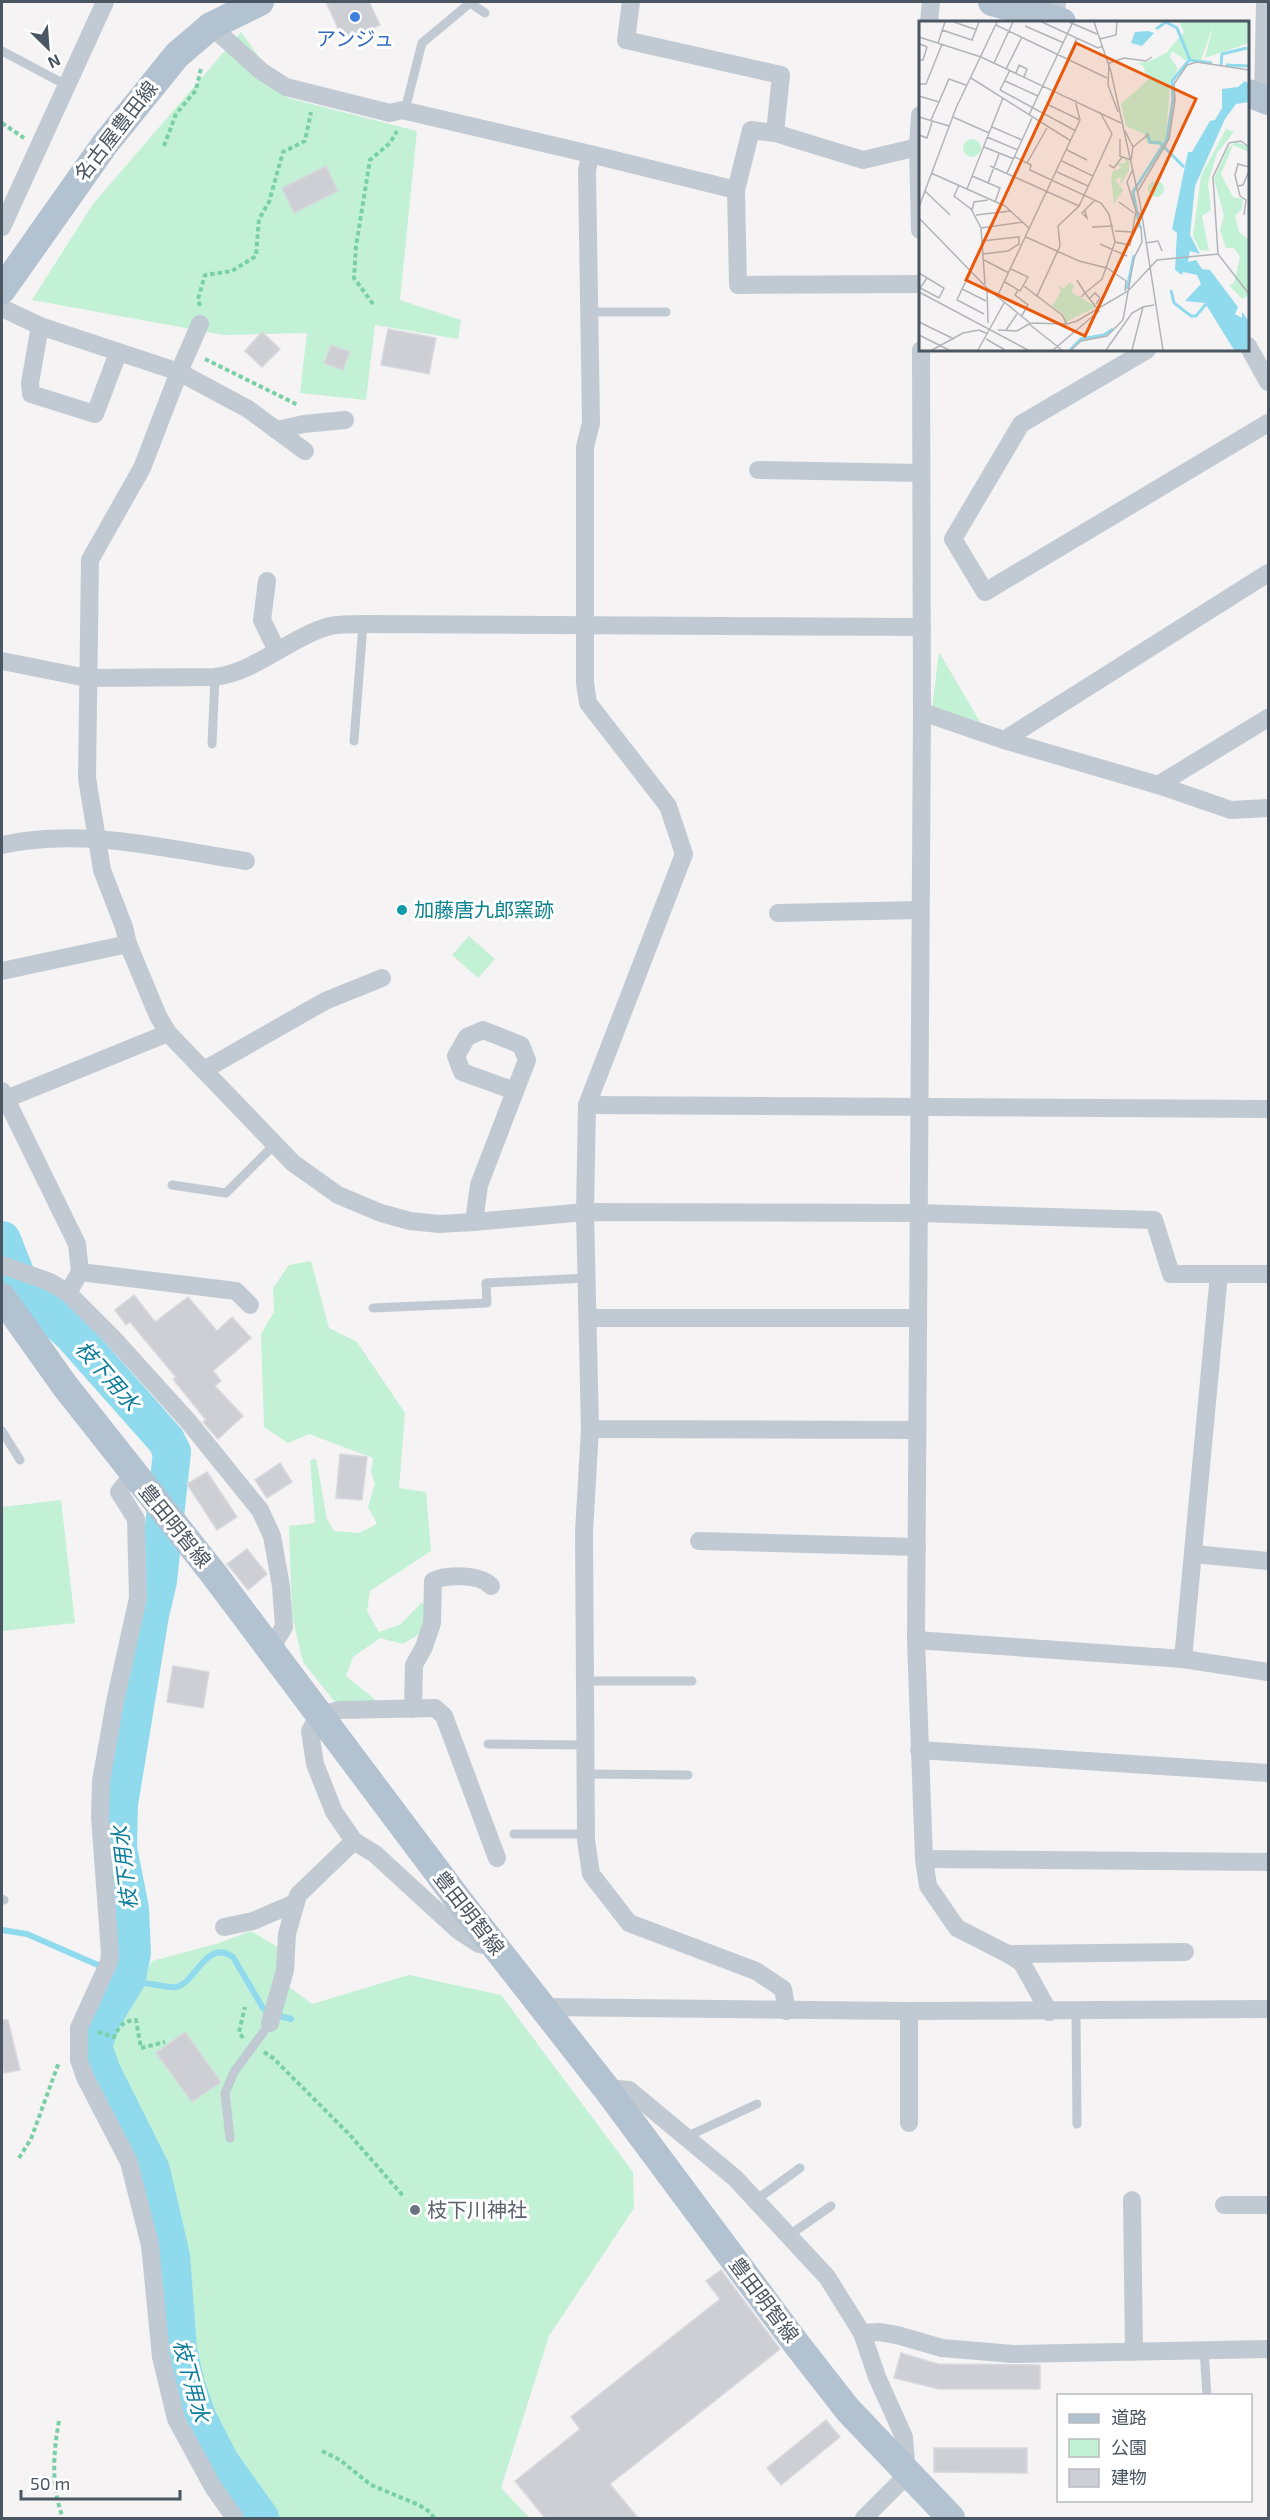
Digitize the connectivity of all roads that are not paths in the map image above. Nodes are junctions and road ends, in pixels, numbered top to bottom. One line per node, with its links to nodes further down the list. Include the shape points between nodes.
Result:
1 (105, 2): 13 (street)
2 (260, 2): 11 (main road, 名古屋豊田線)
3 (470, 2): 8 (lane); 15 (lane, via 422,43)
4 (632, 2): 16 (street, via 626,40 781,75)
5 (931, 2): 10 (street)
6 (992, 2): 9 (main road)
7 (1265, 2): 14 (street)
8 (485, 13)
9 (1058, 14)
10 (929, 21)
11 (221, 36): 15 (street, via 286,87 390,113); 25 (main road, 名古屋豊田線, via 177,55 139,99)
12 (2, 51): 13 (lane)
13 (66, 85): 22 (street, via 39,144)
14 (1260, 97)
15 (403, 110): 19 (street)
16 (775, 133): 18 (street, via 862,160); 21 (street, via 751,130)
17 (919, 136): 18 (street)
18 (918, 147): 20 (street)
19 (590, 154): 21 (street); 27 (street)
20 (919, 175)
21 (736, 190): 24 (street, via 738,285)
22 (9, 191): 23 (street)
23 (2, 227)
24 (919, 284)
25 (2, 290)
26 (2, 308): 30 (street)
27 (589, 312): 28 (lane); 48 (street, via 591,423 585,447)
28 (666, 312)
29 (200, 324): 35 (street)
30 (40, 326): 34 (street); 34 (street, via 31,394 95,414)
31 (1249, 348): 36 (street)
32 (921, 351): 42 (street)
33 (1145, 351): 44 (street, via 1021,424)
34 (118, 352): 35 (street)
35 (179, 372): 39 (street, via 248,409); 53 (street, via 142,468 90,560)
36 (1269, 382)
37 (345, 420): 39 (street)
38 (1269, 423): 44 (street, via 985,592)
39 (276, 430): 40 (street)
40 (305, 451)
41 (758, 470): 42 (street)
42 (921, 472): 43 (street)
43 (922, 533): 44 (street); 49 (street)
44 (953, 539)
45 (1269, 573): 56 (street)
46 (267, 581): 50 (street, via 262,620)
47 (363, 624): 48 (street); 50 (street, via 330,626); 57 (lane)
48 (585, 624): 49 (street); 73 (street, via 588,703 668,806 684,854)
49 (922, 627): 54 (street)
50 (276, 651): 52 (street, via 231,675)
51 (2, 661): 53 (street)
52 (215, 676): 53 (street); 58 (lane)
53 (87, 678): 61 (street, via 87,778)
54 (922, 712): 56 (street); 64 (street)
55 (1269, 718): 59 (street)
56 (1004, 740): 59 (street)
57 (354, 741)
58 (212, 744)
59 (1158, 785): 60 (street, via 1231,810)
60 (1269, 808)
61 (96, 840): 62 (street, via 53,839); 63 (street); 66 (street, via 102,870)
62 (2, 846)
63 (246, 861)
64 (920, 910): 65 (street); 74 (street)
65 (778, 912)
66 (128, 944): 67 (street); 69 (street)
67 (2, 972)
68 (382, 978): 70 (street, via 325,1001)
69 (168, 1033): 70 (street); 72 (street)
70 (204, 1070): 76 (street)
71 (515, 1091): 80 (street, via 479,1185)
72 (4, 1095): 82 (street, via 70,1227 77,1244)
73 (587, 1105): 74 (street); 78 (street)
74 (918, 1109): 75 (street); 79 (street)
75 (1269, 1109)
76 (275, 1144): 77 (lane, via 226,1193); 80 (street, via 293,1163 338,1195 381,1213 439,1224)
77 (172, 1185)
78 (585, 1212): 79 (street); 80 (street); 85 (street)
79 (918, 1213): 83 (street, via 1154,1220 1171,1274); 91 (street)
80 (474, 1222)
81 (2, 1265): 86 (street, via 50,1282)
82 (80, 1272): 86 (street); 88 (street, via 236,1291)
83 (1219, 1274): 84 (street); 99 (street)
84 (1269, 1274)
85 (587, 1278): 89 (lane, via 486,1283 487,1302); 90 (street)
86 (68, 1293): 103 (street, via 188,1421 260,1510 272,1536 282,1596 284,1627)
87 (2, 1297): 96 (main road, 豊田明智線)
88 (250, 1305)
89 (373, 1308)
90 (589, 1318): 91 (street); 92 (street)
91 (918, 1318): 93 (street)
92 (590, 1430): 93 (street); 106 (street, via 584,1532)
93 (917, 1430): 98 (street)
94 (2, 1431): 95 (lane)
95 (20, 1460)
96 (136, 1479): 103 (main road, 豊田明智線); 153 (street, via 119,1492 136,1519 138,1598 101,1781 100,1817 109,1924 105,1969 79,2028 79,2060 129,2162 150,2245 161,2357 176,2419 213,2487)
97 (699, 1541): 98 (street)
98 (917, 1547): 102 (street)
99 (1193, 1554): 100 (street); 104 (street)
100 (1269, 1561)
101 (491, 1586): 108 (street, via 476,1578 441,1576 433,1581 432,1623 414,1665)
102 (916, 1640): 104 (street); 112 (street)
103 (270, 1650): 109 (main road, 豊田明智線)
104 (1183, 1659): 105 (street)
105 (1269, 1672)
106 (585, 1681): 107 (lane); 111 (street)
107 (692, 1681)
108 (413, 1709): 109 (street, via 340,1710); 119 (street, via 435,1708 444,1716)
109 (319, 1715): 118 (street, via 310,1731 315,1764 334,1812); 124 (main road, 豊田明智線)
110 (488, 1744): 111 (lane)
111 (585, 1745): 114 (street)
112 (919, 1750): 113 (street); 120 (street)
113 (1269, 1773)
114 (585, 1774): 115 (lane); 116 (street)
115 (688, 1774)
116 (586, 1833): 117 (lane); 129 (street, via 591,1874 629,1923 756,1971 783,1989)
117 (514, 1834)
118 (354, 1841): 122 (street, via 298,1895); 124 (street, via 375,1854 459,1931 479,1944)
119 (497, 1858)
120 (924, 1859): 121 (street); 126 (street, via 928,1886 957,1928)
121 (1269, 1862)
122 (295, 1903): 123 (street, via 254,1921); 133 (street, via 287,1934 285,1970)
123 (224, 1927)
124 (496, 1948): 127 (main road, 豊田明智線)
125 (1185, 1952): 126 (street)
126 (1008, 1954): 131 (street, via 1022,1963)
127 (543, 2007): 129 (street); 134 (main road, 豊田明智線)
128 (1269, 2009): 132 (street)
129 (787, 2011): 130 (street)
130 (909, 2011): 131 (street); 136 (street)
131 (1049, 2012): 132 (street)
132 (1076, 2012): 137 (lane)
133 (272, 2016): 139 (lane, via 234,2072 225,2093)
134 (606, 2088): 138 (street, via 628,2090); 152 (main road, 豊田明智線, via 798,2346 848,2410)
135 (757, 2103): 138 (lane)
136 (909, 2122)
137 (1077, 2124)
138 (686, 2137): 141 (street)
139 (230, 2138)
140 (800, 2168): 141 (lane)
141 (756, 2200): 146 (street)
142 (1132, 2200): 150 (street)
143 (1224, 2205): 144 (street)
144 (1269, 2205)
145 (831, 2206): 146 (lane)
146 (788, 2236): 147 (street, via 827,2277)
147 (862, 2333): 150 (street, via 897,2335 942,2348 1013,2354); 152 (street, via 904,2437)
148 (1204, 2349): 149 (street); 150 (street); 151 (lane)
149 (1269, 2349)
150 (1134, 2352)
151 (1207, 2394)
152 (907, 2475): 154 (street); 155 (main road, 豊田明智線)
153 (235, 2518)
154 (864, 2518)
155 (951, 2518)

